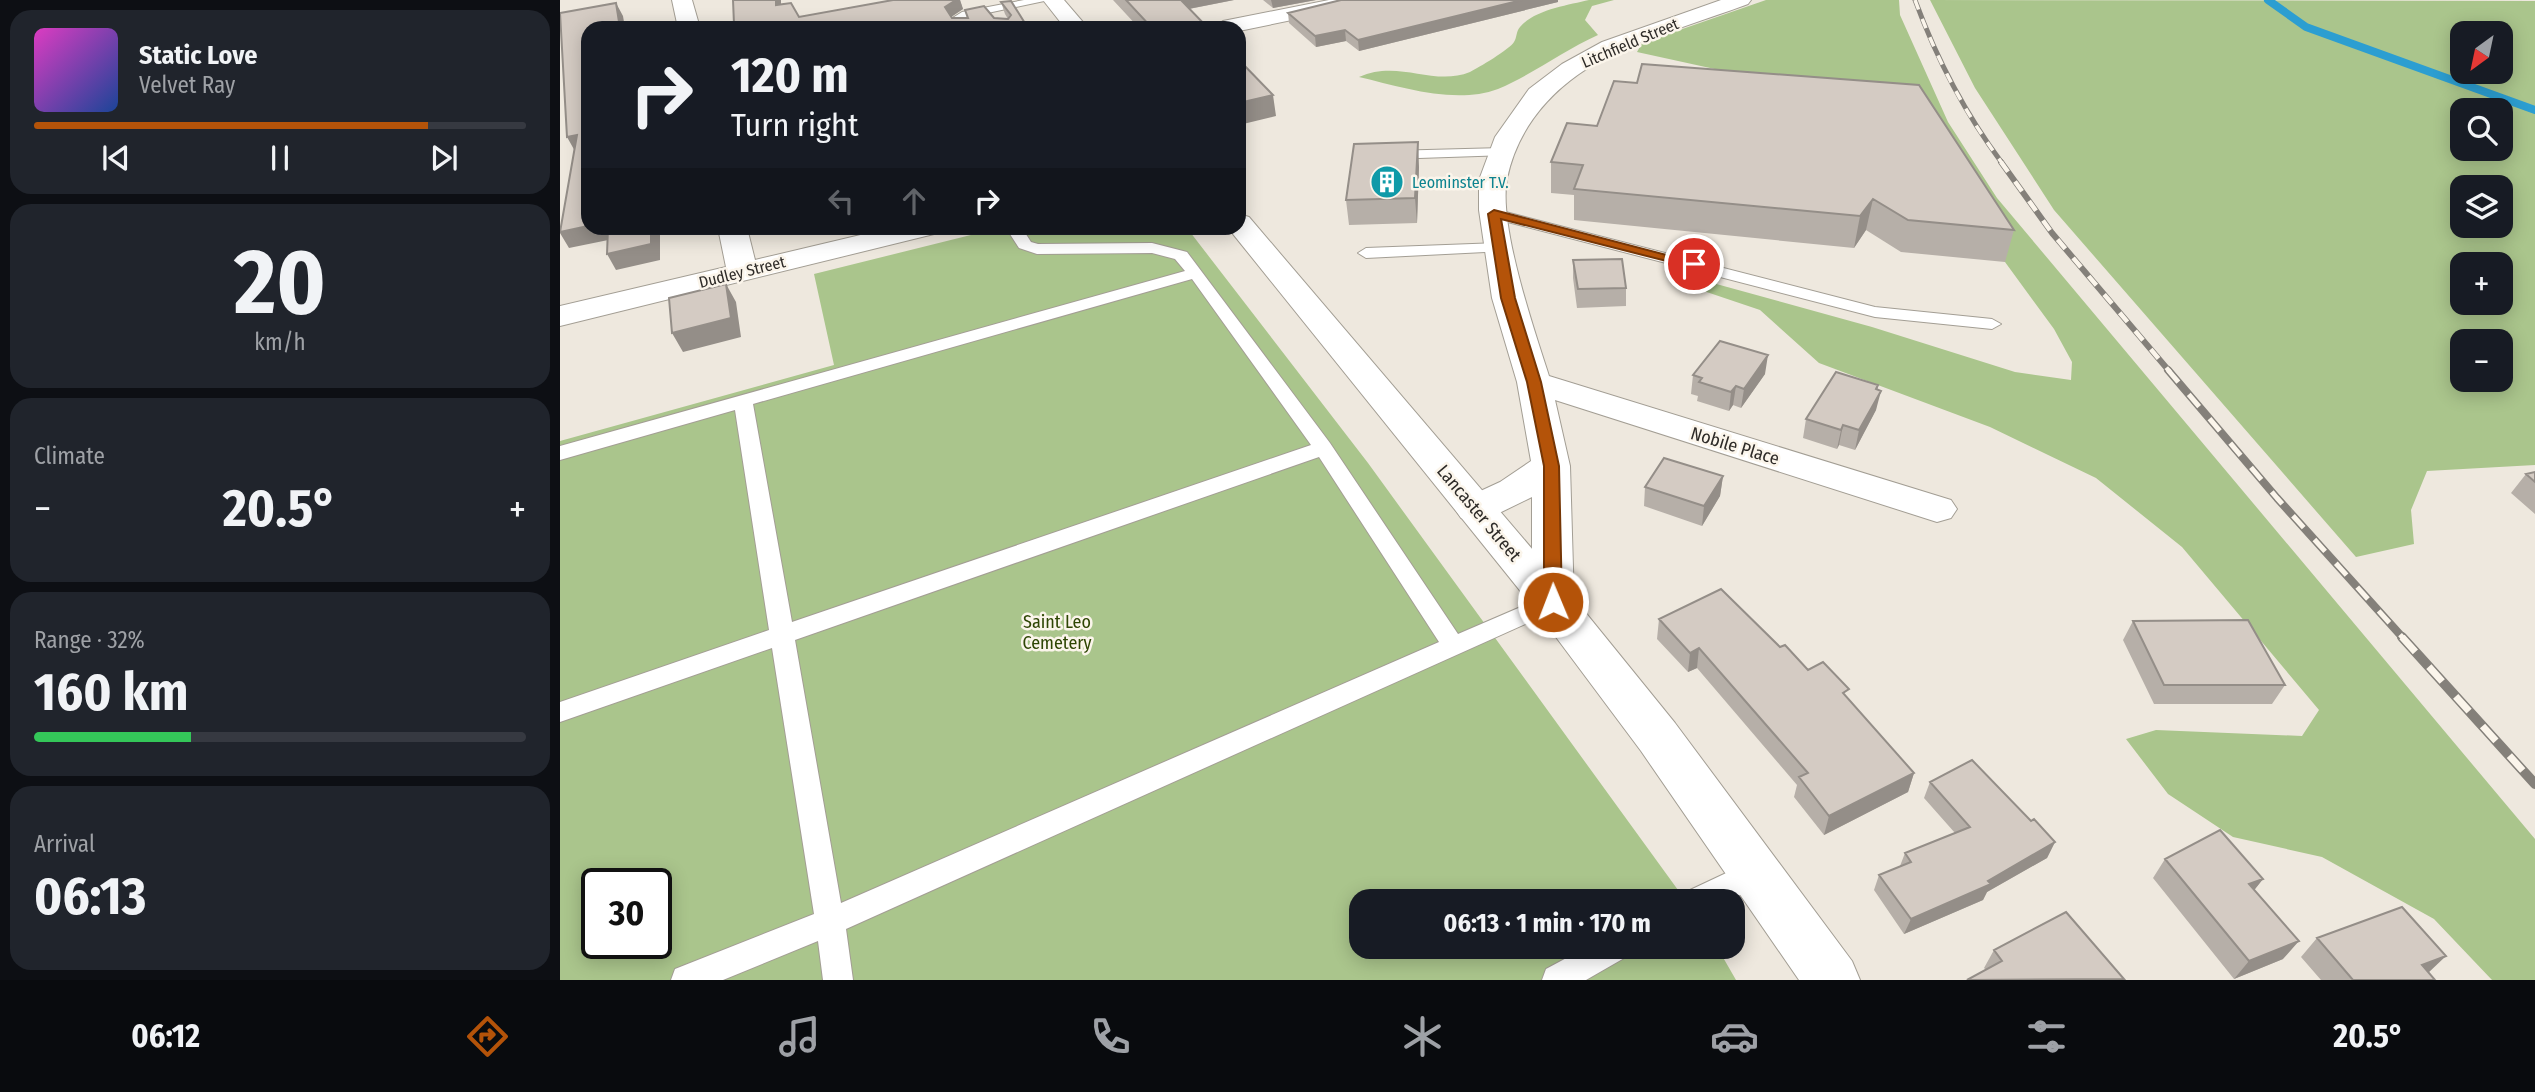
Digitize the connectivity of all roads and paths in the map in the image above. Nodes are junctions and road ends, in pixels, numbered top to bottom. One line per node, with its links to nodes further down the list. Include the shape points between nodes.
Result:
1 (682, 0): 6 (street)
2 (1042, 0): 7 (lane)
3 (1053, 0): 8 (street)
4 (1360, 0): 9 (street)
5 (1741, 0): 10 (street, Litchfield Street, via 1610,47 1570,69 1524,110)
6 (687, 21)
7 (959, 21)
8 (1071, 21)
9 (1246, 23)
10 (1503, 152): 11 (lane); 12 (street, Litchfield Street, via 1493,180)
11 (1375, 155)
12 (1494, 214): 17 (street, Litchfield Street); 22 (lane, via 1875,312)
13 (1246, 231): 28 (street, Lancaster Street)
14 (734, 235): 19 (street)
15 (895, 235): 19 (street, Dudley Street)
16 (1019, 235): 20 (lane, via 1025,245 1037,249 1153,248 1181,256)
17 (1499, 248): 18 (lane); 23 (street, Litchfield Street, via 1508,298)
18 (1366, 253)
19 (742, 272): 21 (street, Dudley Street)
20 (1196, 273): 24 (lane); 25 (lane)
21 (560, 316)
22 (1992, 324)
23 (1534, 382): 27 (street, Litchfield Street); 29 (street, Nobile Place)
24 (743, 401): 26 (lane); 31 (lane)
25 (1323, 448): 31 (lane); 32 (lane)
26 (560, 453)
27 (1551, 466): 28 (street, via 1514,491); 30 (street, Litchfield Street)
28 (1475, 509): 30 (street, Lancaster Street)
29 (1937, 509)
30 (1553, 602): 32 (lane); 34 (street, Lancaster Street)
31 (784, 635): 33 (lane); 36 (lane)
32 (1453, 645): 36 (lane)
33 (560, 712)
34 (1756, 872): 35 (lane); 41 (street, Lancaster Street)
35 (1722, 889)
36 (830, 922): 38 (lane); 39 (lane)
37 (1594, 959): 40 (lane)
38 (686, 980)
39 (838, 980)
40 (1557, 980)
41 (1832, 980)

